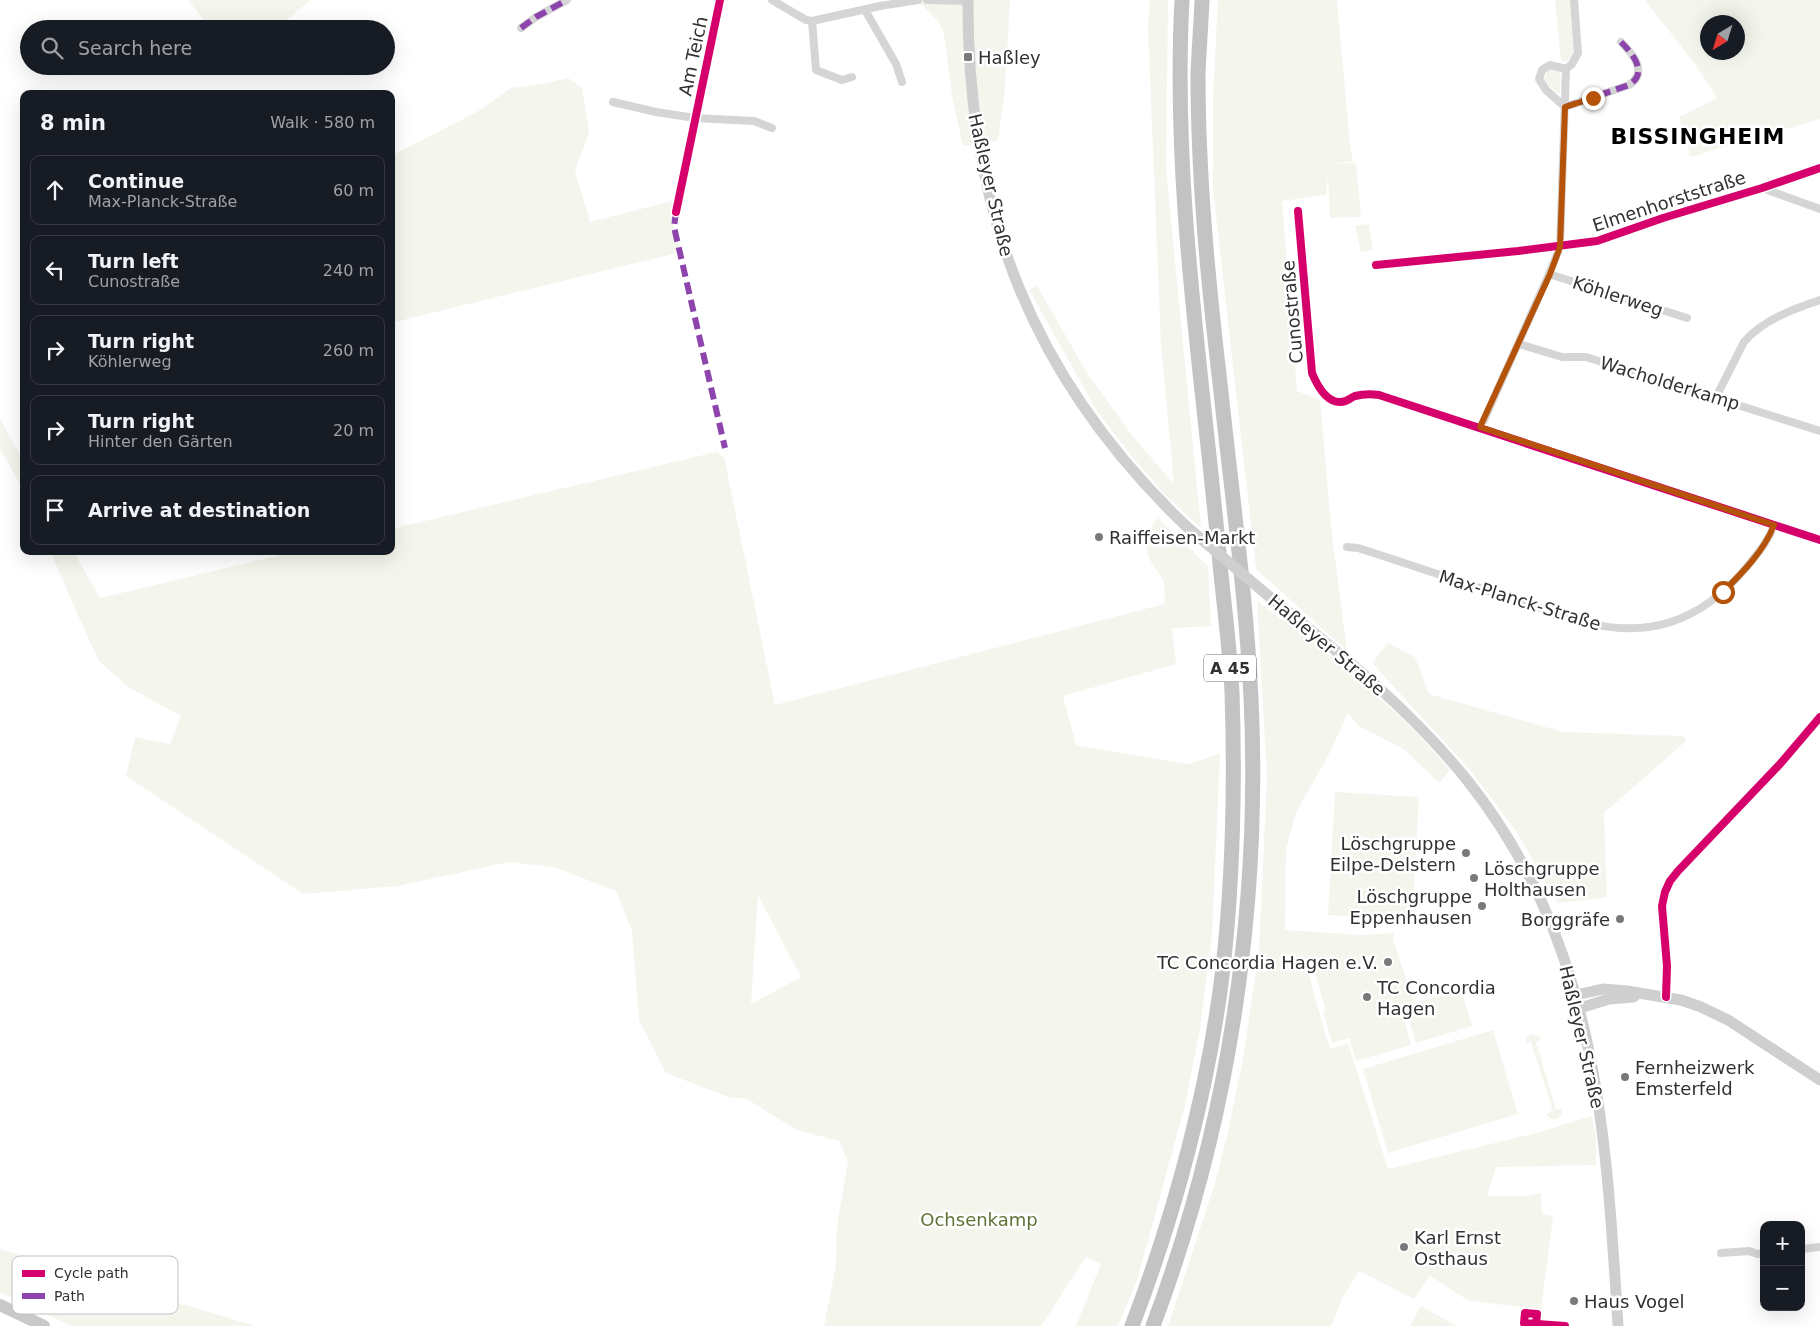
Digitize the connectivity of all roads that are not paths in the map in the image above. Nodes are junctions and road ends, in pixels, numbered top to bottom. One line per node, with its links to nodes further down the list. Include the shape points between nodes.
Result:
1 (567, 0): 13 (street)
2 (720, 0): 20 (street, Am Teich)
3 (772, 0): 12 (street, via 806,20)
4 (918, 0): 10 (street)
5 (927, 0): 6 (street)
6 (968, 0): 40 (main road, Haßleyer Straße, bridge, via 968,58 977,136 998,230 1020,294 1058,368 1096,426 1133,473 1186,526 1350,662 1411,718 1467,780 1524,864 1543,904)
7 (1182, 0): 54 (highway, A 45, via 1179,57 1183,195 1232,688 1231,854 1223,968 1199,1102 1151,1277)
8 (1202, 0): 55 (highway, A 45, via 1198,74 1202,193 1251,696 1251,844 1240,978 1218,1108 1192,1210)
9 (1574, 0): 15 (street, Köhlerweg, via 1578,53)
10 (880, 3): 11 (street)
11 (866, 10): 12 (street); 17 (street, via 896,64)
12 (812, 20): 16 (street, via 816,70 842,80)
13 (521, 28)
14 (1621, 42): 19 (street, via 1632,53 1639,72 1637,80)
15 (1566, 69): 19 (street, Köhlerweg); 19 (street, via 1550,65 1542,70 1538,79)
16 (852, 77)
17 (902, 82)
18 (614, 102): 20 (street, Am Teich)
19 (1565, 107): 27 (street, Köhlerweg)
20 (695, 118): 21 (street, Am Teich, via 754,121); 26 (street, Am Teich)
21 (772, 128)
22 (1820, 168): 23 (street, Elmenhorststraße)
23 (1762, 188): 24 (street); 27 (street, Elmenhorststraße, via 1597,241)
24 (1820, 209)
25 (1298, 211): 34 (street, Cunostraße, via 1312,373 1318,387 1339,403 1355,396 1379,395)
26 (676, 212)
27 (1560, 247): 28 (street, Elmenhorststraße); 29 (street, Köhlerweg)
28 (1376, 265)
29 (1550, 274): 31 (street, Köhlerweg); 32 (street, Köhlerweg)
30 (1820, 300): 33 (street, via 1766,323 1750,335)
31 (1687, 318)
32 (1519, 344): 33 (street, Wacholderkamp, via 1562,357 1586,356); 34 (street, Köhlerweg)
33 (1716, 397): 35 (street, Wacholderkamp)
34 (1480, 427): 36 (street, Cunostraße)
35 (1820, 431)
36 (1774, 525): 37 (street, Cunostraße); 38 (street, Max-Planck-Straße, via 1769,539 1757,555 1715,600 1669,623 1647,627 1602,627)
37 (1820, 540)
38 (1347, 547)
39 (1820, 717): 42 (street, via 1670,881 1662,906 1668,984)
40 (1576, 995): 41 (main road, via 1603,989); 43 (main road, Haßleyer Straße)
41 (1643, 995): 42 (main road); 43 (main road, via 1609,999)
42 (1666, 997): 44 (main road, via 1728,1020)
43 (1580, 1008): 57 (main road, Haßleyer Straße, via 1601,1115)
44 (1820, 1080)
45 (1820, 1247): 46 (street)
46 (1805, 1249)
47 (1721, 1253): 48 (street)
48 (1760, 1254)
49 (0, 1305): 50 (main road)
50 (12, 1311)
51 (19, 1314): 53 (main road)
52 (1536, 1324): 56 (street)
53 (44, 1326)
54 (1132, 1326)
55 (1153, 1326)
56 (1565, 1326)
57 (1618, 1326)

